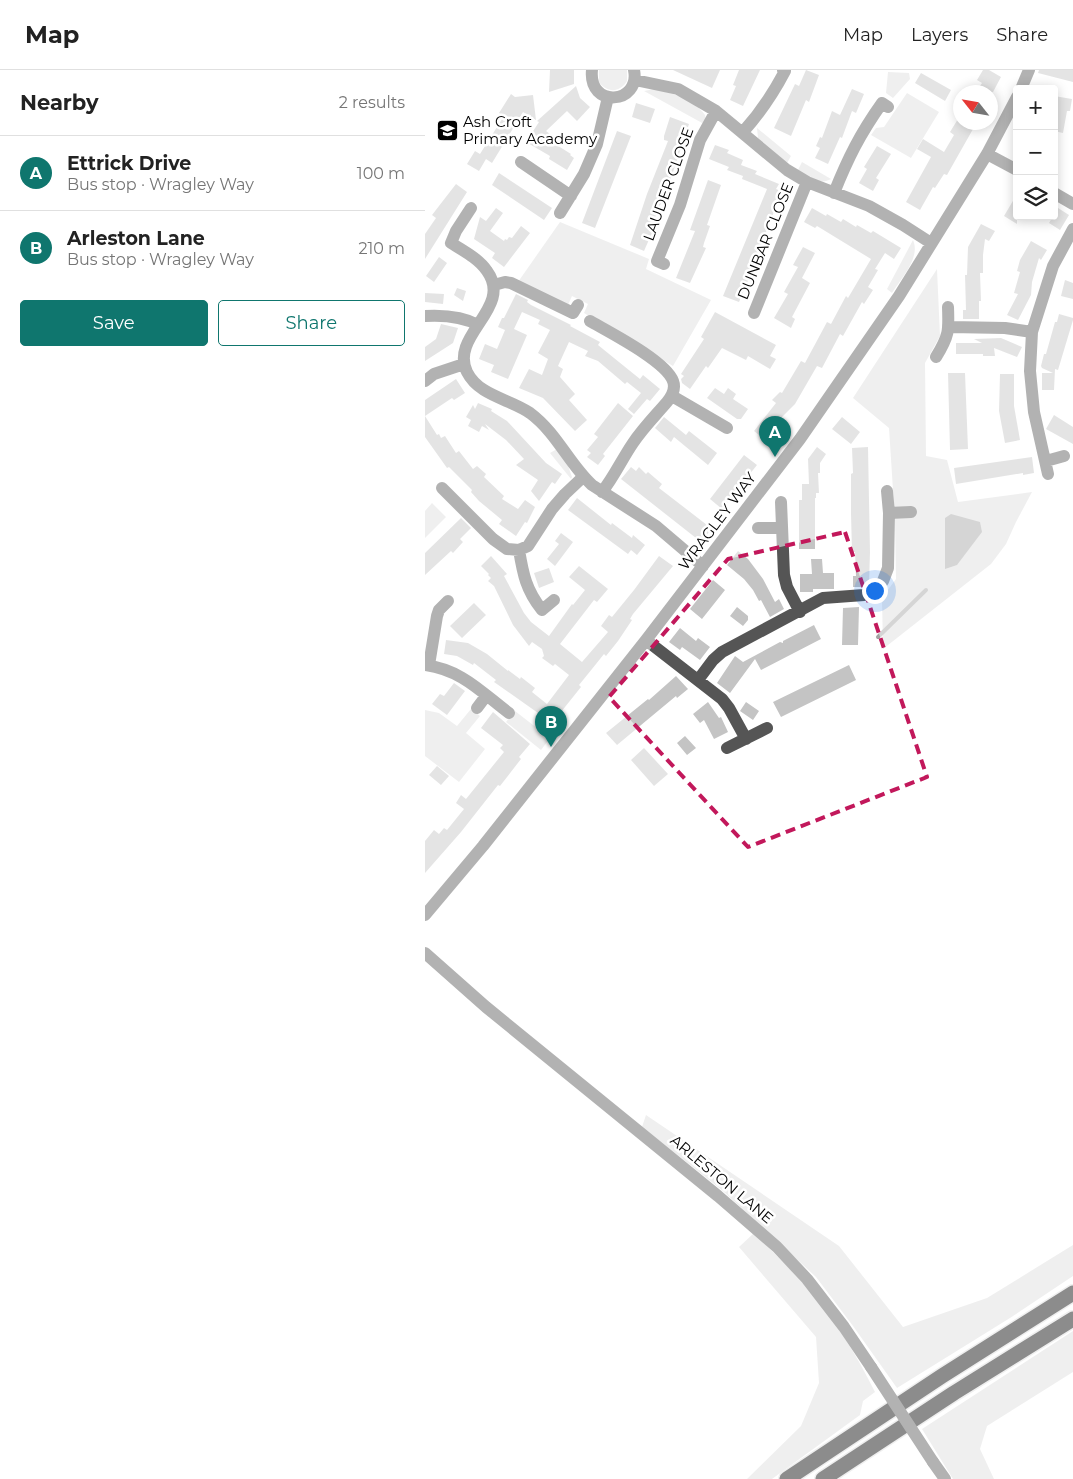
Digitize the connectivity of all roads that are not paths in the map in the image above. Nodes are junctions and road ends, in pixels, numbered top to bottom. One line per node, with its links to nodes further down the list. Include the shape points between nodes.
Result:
1 (592, 70): 6 (street, via 596,90)
2 (783, 70): 10 (street, via 774,92)
3 (1029, 70): 5 (street)
4 (635, 75): 6 (street, via 629,91 623,96); 9 (street, via 678,89)
5 (1023, 85)
6 (608, 97): 17 (street, via 597,144)
7 (1013, 105): 11 (street, WRAGLEY WAY)
8 (888, 107): 15 (street, via 883,103 864,129)
9 (716, 111): 10 (street); 24 (street, LAUDER CLOSE, via 701,140 657,261)
10 (743, 132): 14 (street, via 787,170)
11 (987, 154): 13 (street); 22 (street, WRAGLEY WAY)
12 (521, 162): 17 (street)
13 (1013, 168)
14 (807, 182): 15 (street); 28 (street, DUNBAR CLOSE)
15 (834, 193): 22 (street, via 869,206)
16 (1058, 195): 18 (street)
17 (571, 196): 20 (street)
18 (1073, 204)
19 (471, 208): 25 (street, via 448,247 476,259 488,271)
20 (560, 213)
21 (1073, 229): 23 (street)
22 (931, 243): 50 (street, WRAGLEY WAY, via 853,364)
23 (1068, 248): 33 (street, via 1053,266)
24 (664, 264)
25 (494, 285): 26 (street, via 511,283 573,313); 31 (street, via 488,310)
26 (578, 305)
27 (948, 307): 32 (street)
28 (754, 313)
29 (425, 316): 31 (street, via 458,318)
30 (589, 321): 37 (street, via 637,349 666,371 675,389)
31 (478, 325): 35 (street, via 467,343)
32 (950, 327): 33 (street); 34 (street)
33 (1032, 332): 39 (street, via 1029,370 1034,412 1047,468)
34 (937, 357)
35 (464, 364): 36 (street, via 434,374); 40 (street, via 474,382 487,392 527,411 546,427)
36 (425, 381)
37 (672, 396): 38 (street); 43 (street, via 633,443)
38 (727, 428)
39 (1064, 456)
40 (583, 477): 43 (street); 49 (street, via 552,509 528,546)
41 (442, 488): 49 (street, via 493,539 507,549)
42 (887, 491): 46 (street)
43 (603, 492): 50 (street, via 656,526)
44 (781, 502): 48 (street)
45 (911, 512): 46 (street)
46 (889, 513): 53 (street, via 888,568 876,590 864,595 823,598)
47 (758, 528): 48 (street)
48 (781, 528): 53 (street, via 784,575)
49 (519, 550): 51 (street, via 532,597 542,610)
50 (703, 566): 54 (street, WRAGLEY WAY)
51 (555, 600)
52 (447, 601): 55 (street, via 437,616)
53 (800, 612): 56 (street, via 722,652)
54 (646, 640): 56 (street); 63 (street, WRAGLEY WAY)
55 (427, 665): 57 (street, via 467,679)
56 (698, 680): 61 (street, via 722,699)
57 (486, 696): 58 (street); 59 (street)
58 (477, 708)
59 (509, 712)
60 (767, 728): 61 (street)
61 (746, 739): 62 (street)
62 (727, 748)
63 (425, 915)
64 (425, 953): 69 (street, ARLESTON LANE, bridge, via 777,1247 844,1327)
65 (1073, 1293): 67 (highway)
66 (1073, 1319): 68 (highway)
67 (787, 1479)
68 (823, 1479)
69 (945, 1479)

